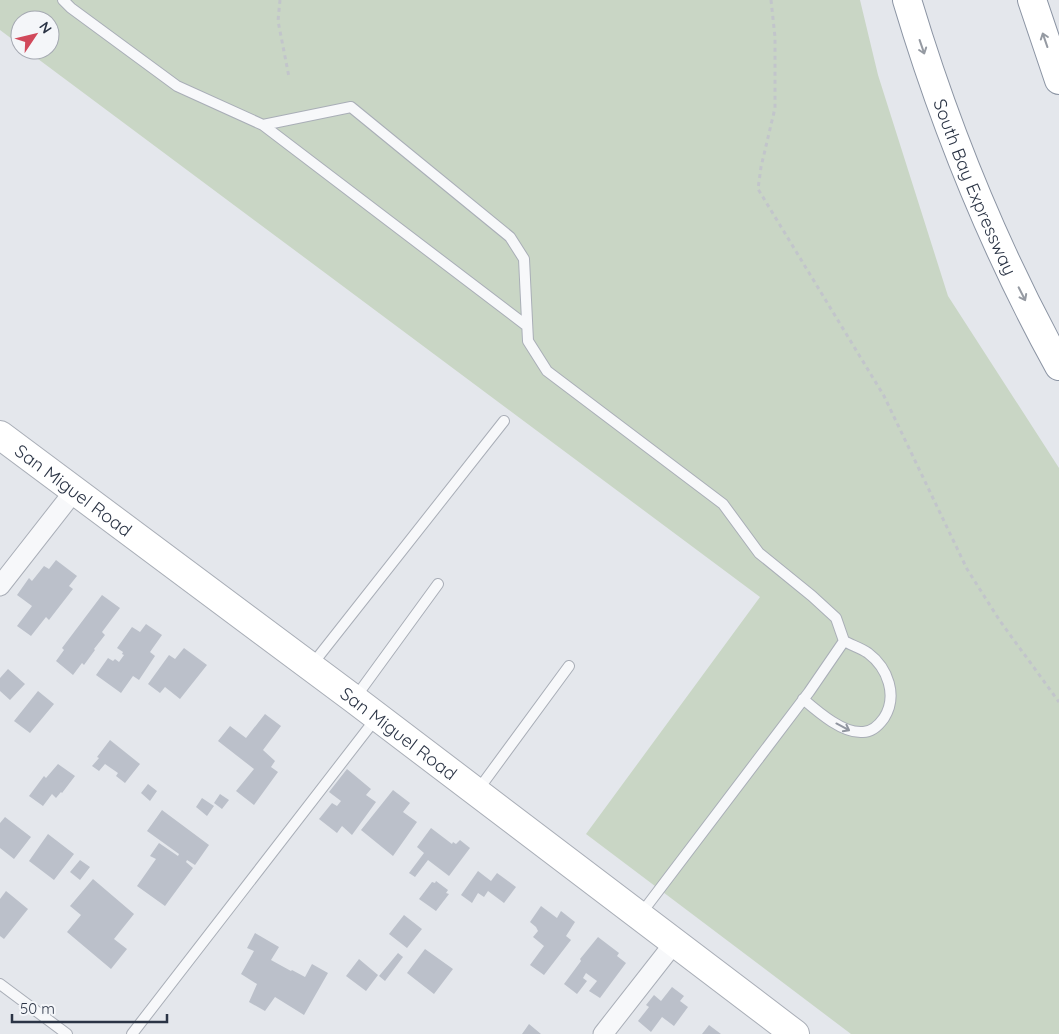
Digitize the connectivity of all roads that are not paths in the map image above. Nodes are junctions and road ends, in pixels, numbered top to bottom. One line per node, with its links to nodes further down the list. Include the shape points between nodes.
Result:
1 (63, 0): 5 (lane, via 177,86)
2 (907, 0): 7 (main road, South Bay Expressway, one-way to 7, via 963,162 1018,288)
3 (1032, 0): 4 (main road, one-way to 3)
4 (1059, 80)
5 (263, 125): 6 (lane); 6 (lane, via 351,107 510,237 524,259)
6 (528, 326): 13 (lane, via 528,341 547,371 723,504 759,553 836,618)
7 (1059, 366)
8 (504, 421): 15 (lane)
9 (0, 435): 10 (main road, San Miguel Road)
10 (75, 490): 12 (street); 15 (main road, San Miguel Road)
11 (438, 584): 16 (lane)
12 (0, 586)
13 (844, 641): 17 (lane); 17 (lane, one-way to 13, via 817,712 848,730 864,733 878,726 889,710 891,695 886,676 867,652)
14 (570, 666): 19 (lane)
15 (311, 667): 16 (main road, San Miguel Road)
16 (354, 699): 18 (main road, San Miguel Road)
17 (803, 699): 20 (lane)
18 (377, 716): 19 (main road, San Miguel Road); 24 (lane)
19 (477, 792): 20 (main road, San Miguel Road)
20 (640, 916): 21 (main road, San Miguel Road)
21 (675, 942): 25 (street); 26 (main road, San Miguel Road)
22 (0, 984): 23 (lane)
23 (67, 1034)
24 (132, 1034)
25 (603, 1034)
26 (795, 1034)

